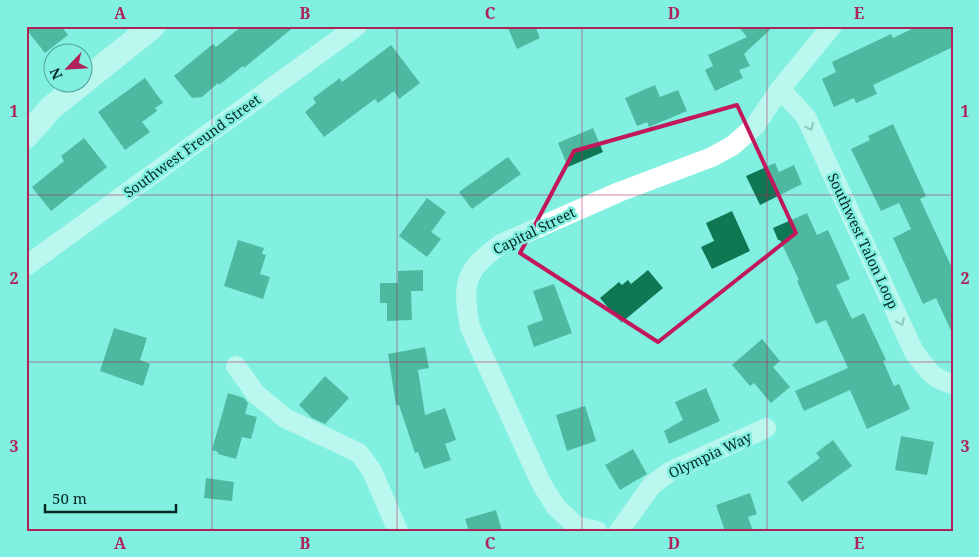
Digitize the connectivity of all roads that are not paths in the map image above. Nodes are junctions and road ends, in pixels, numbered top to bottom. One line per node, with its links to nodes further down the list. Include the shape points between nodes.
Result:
1 (153, 26): 5 (street, via 52,107)
2 (357, 26): 6 (street, Southwest Freund Street)
3 (832, 26): 4 (street, Capital Street)
4 (780, 89): 8 (street, Southwest Talon Loop, one-way to 8, via 806,117 914,352 930,373 940,381); 11 (street, Capital Street, via 755,126 732,146 501,244 474,267 467,282 465,301 470,327 541,483 556,507 576,526)
5 (26, 136)
6 (26, 266)
7 (236, 366): 10 (street, via 256,394 285,418 358,453 372,471)
8 (953, 384)
9 (766, 428): 12 (street, Olympia Way, via 669,472 652,485)
10 (398, 531)
11 (597, 531)
12 (619, 531)

